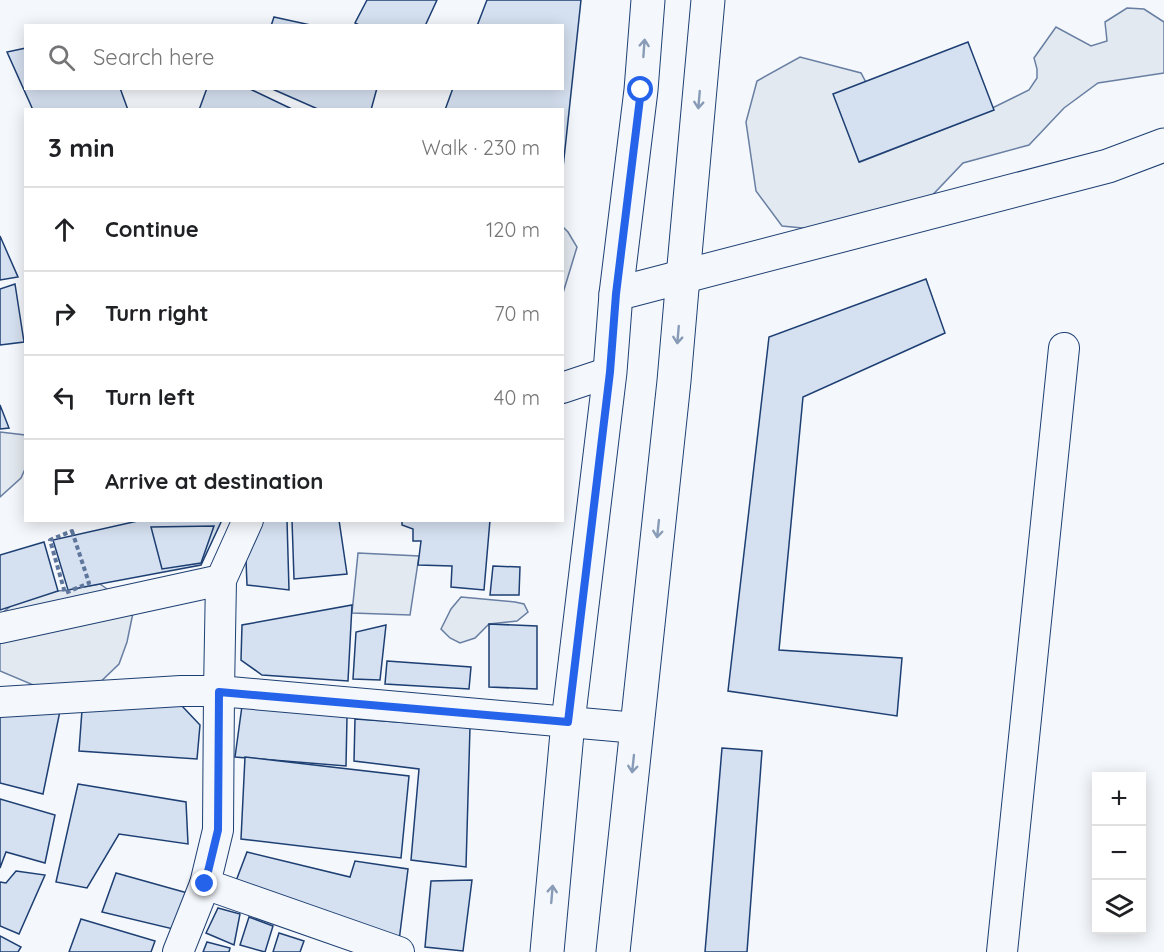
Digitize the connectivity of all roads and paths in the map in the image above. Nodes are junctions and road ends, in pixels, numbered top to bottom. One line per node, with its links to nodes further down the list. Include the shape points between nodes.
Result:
1 (648, 0): 5 (main road, one-way to 1)
2 (708, 0): 4 (main road, one-way to 4)
3 (1164, 145): 4 (main road, via 1108,166)
4 (683, 277): 5 (main road); 16 (main road, one-way to 16)
5 (616, 294): 7 (main road)
6 (1064, 348): 22 (street)
7 (610, 372): 8 (street); 15 (main road)
8 (564, 387)
9 (247, 522): 11 (street)
10 (50, 540): 10 (path, via 65,593 89,583 72,531)
11 (221, 580): 12 (street); 13 (street)
12 (0, 628)
13 (219, 692): 14 (street); 15 (street); 17 (street, via 218,830)
14 (0, 702)
15 (568, 722): 16 (street); 20 (main road, one-way to 15)
16 (637, 728): 21 (main road, one-way to 21)
17 (205, 884): 18 (street); 19 (street)
18 (178, 952)
19 (399, 952)
20 (547, 952)
21 (613, 952)
22 (1002, 952)

